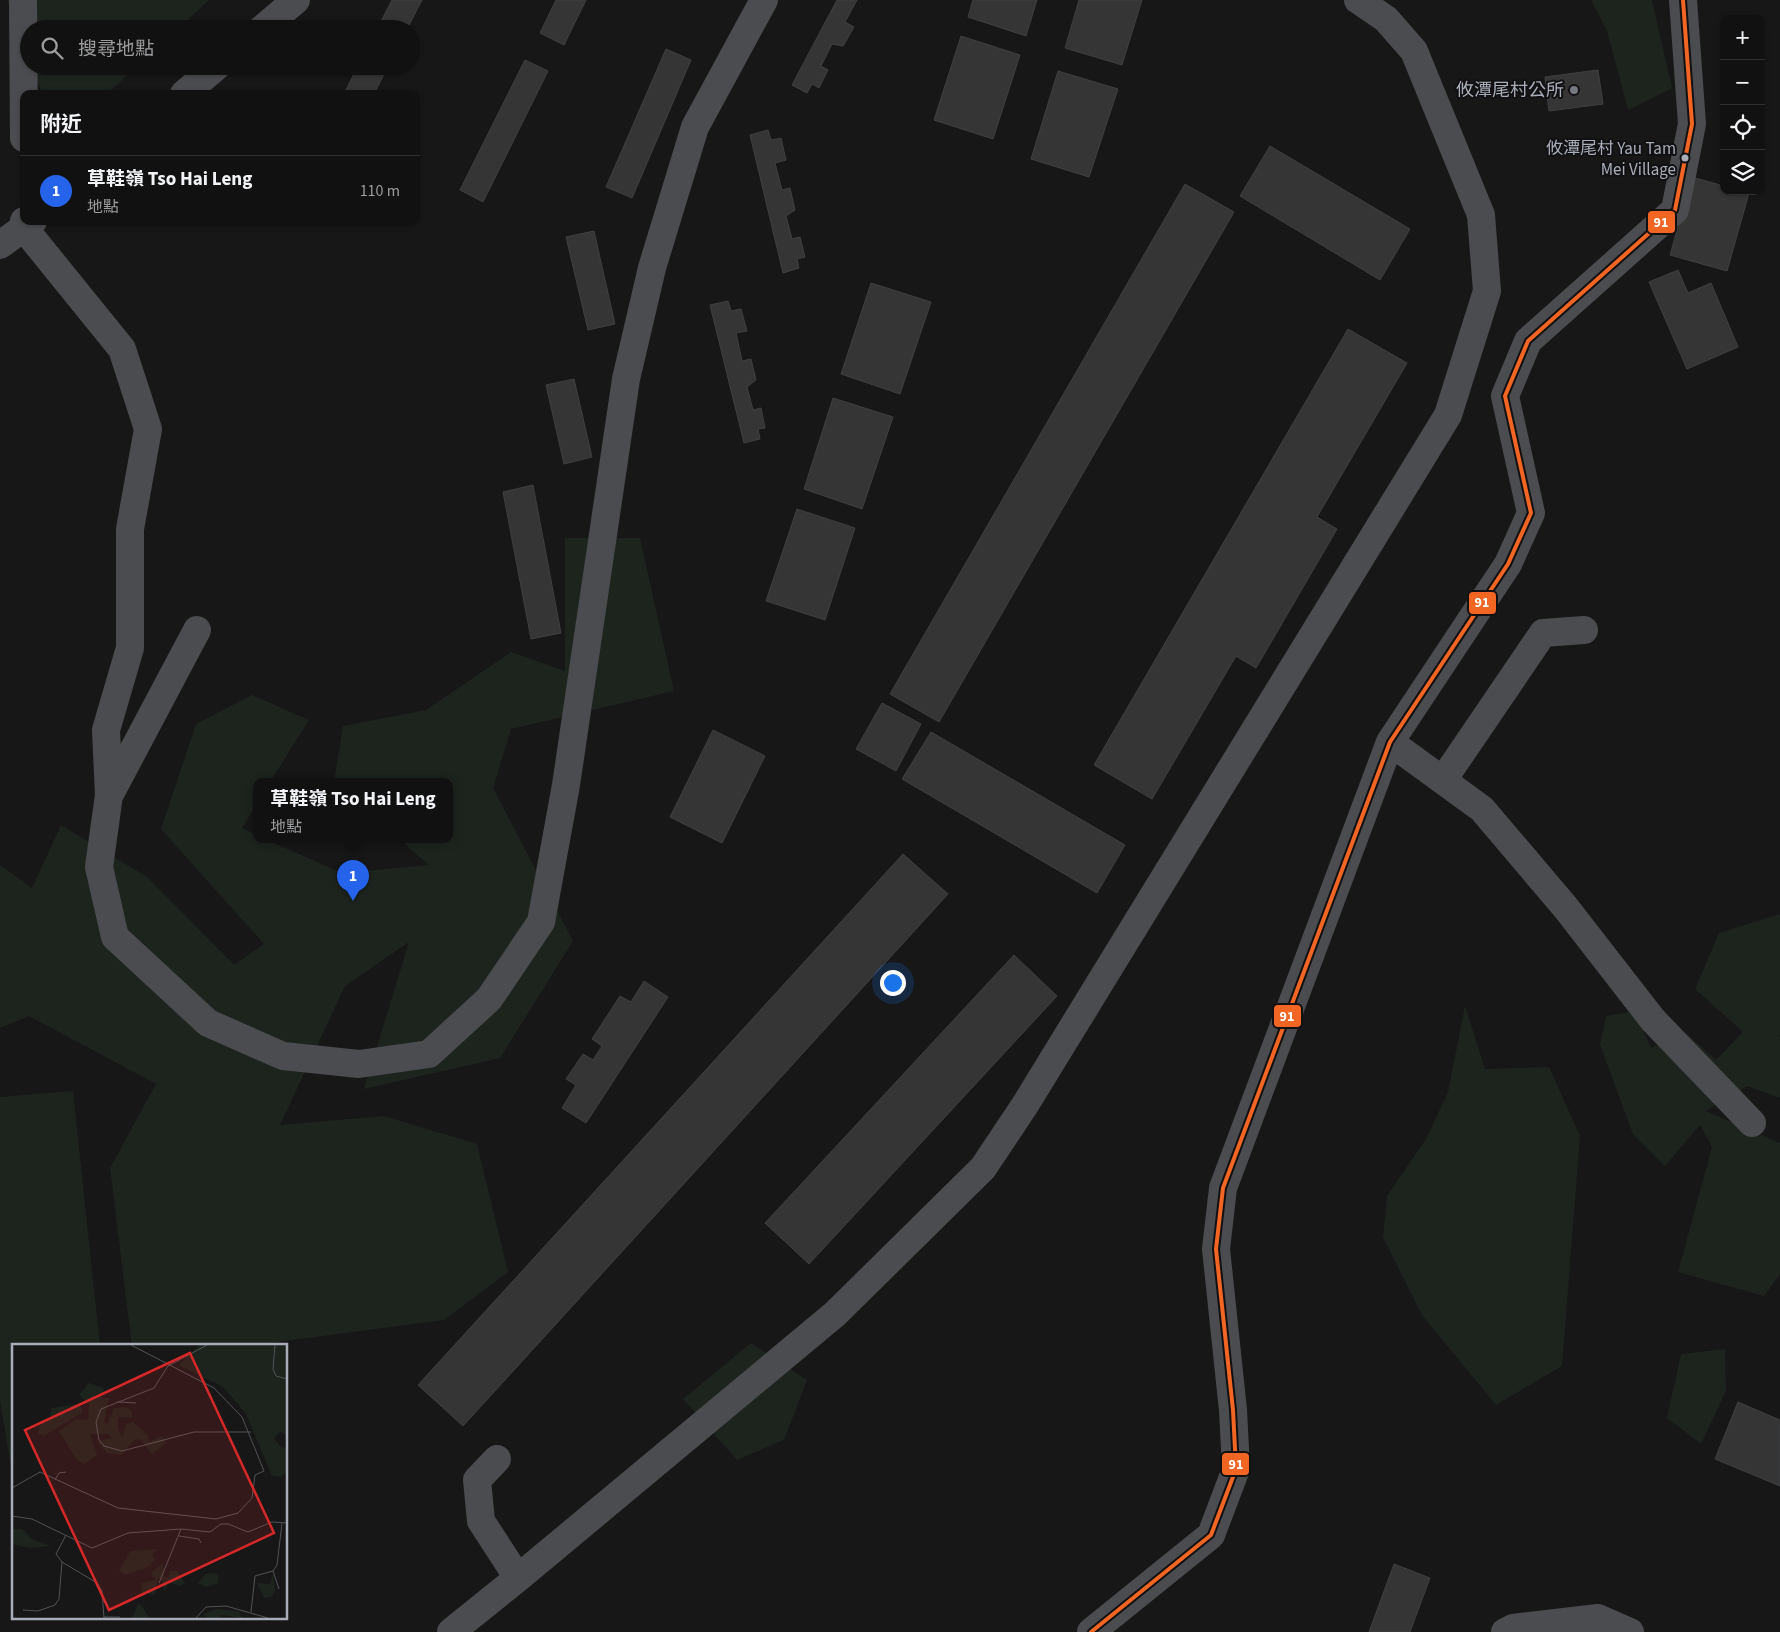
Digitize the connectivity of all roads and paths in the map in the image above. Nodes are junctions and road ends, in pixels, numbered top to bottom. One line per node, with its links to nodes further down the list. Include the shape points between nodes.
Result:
1 (23, 0): 6 (street)
2 (296, 0): 7 (street)
3 (764, 0): 19 (street, via 695,127 652,268 626,379 566,785 542,922 489,999 429,1054 360,1064 283,1056 208,1023 115,938 100,867)
4 (1358, 0): 22 (street, via 1386,19 1414,51 1481,215 1487,291 1448,415 1025,1105 983,1168 835,1314)
5 (1683, 0): 17 (street, via 1692,124 1675,210 1528,341 1505,396 1531,513 1508,564)
6 (23, 20)
7 (273, 20)
8 (24, 75): 10 (street)
9 (206, 75): 11 (street)
10 (24, 90)
11 (189, 90)
12 (26, 225): 14 (street)
13 (28, 225): 19 (street, via 122,349 148,429 130,529 130,648 106,730)
14 (0, 245)
15 (197, 630): 19 (street)
16 (1584, 630): 18 (street, via 1543,634)
17 (1390, 742): 18 (street); 24 (street, via 1223,1188 1216,1249 1236,1469 1211,1535)
18 (1443, 780): 20 (street, via 1482,809 1566,908 1653,1020)
19 (109, 795)
20 (1752, 1123)
21 (497, 1459): 22 (street, via 477,1480 481,1521)
22 (518, 1578): 23 (street)
23 (452, 1632)
24 (1091, 1632)
25 (1505, 1632): 26 (street, via 1513,1628 1598,1618)
26 (1630, 1632)

